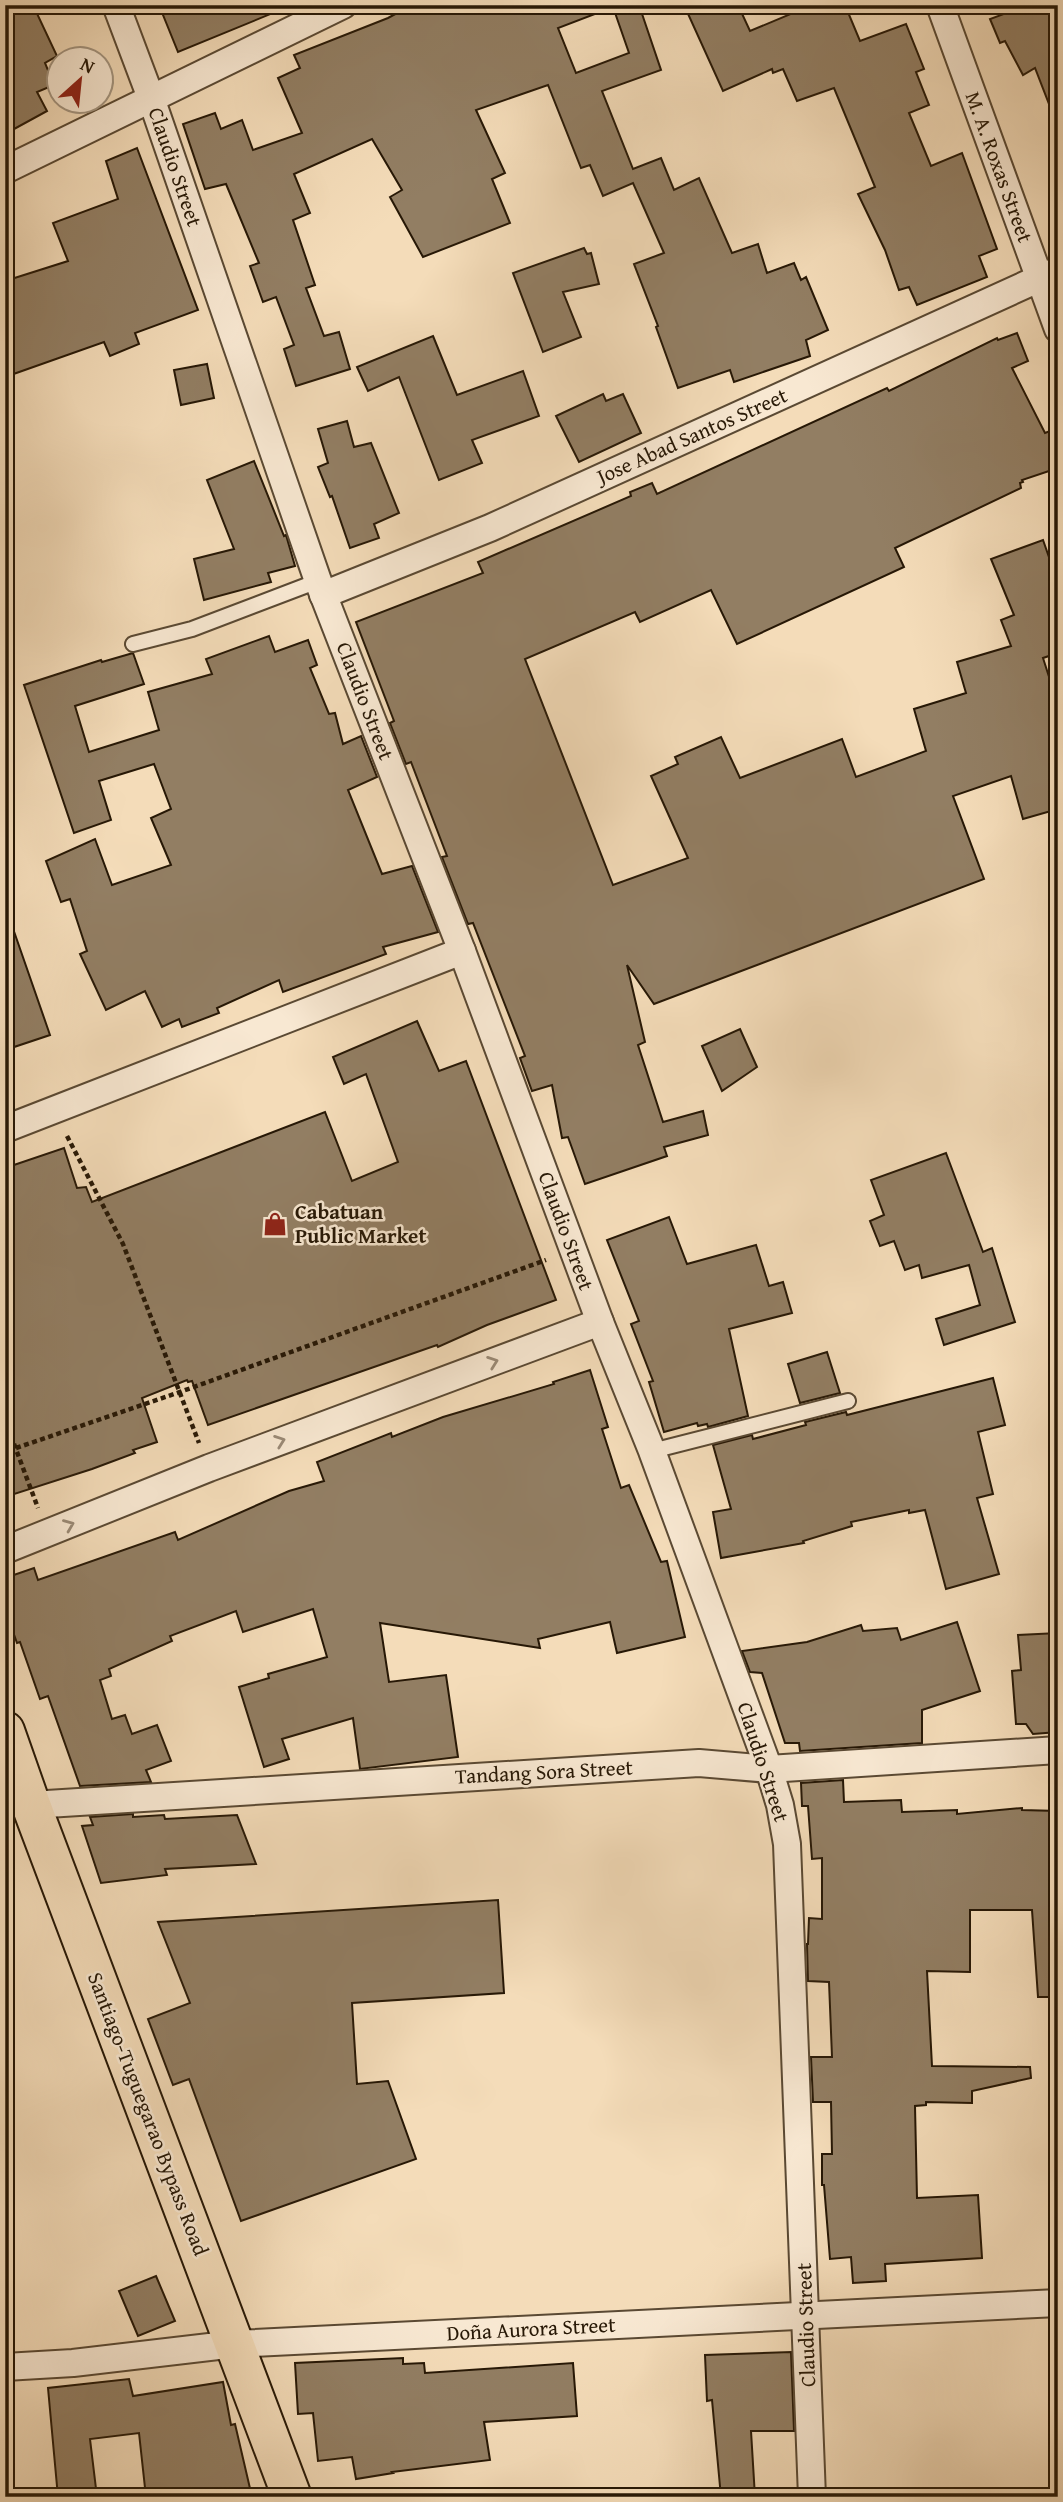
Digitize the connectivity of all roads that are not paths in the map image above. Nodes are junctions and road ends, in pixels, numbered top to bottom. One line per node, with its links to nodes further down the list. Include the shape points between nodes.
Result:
1 (116, 5): 4 (street, Claudio Street)
2 (343, 5): 4 (street)
3 (940, 5): 6 (street, M. A. Roxas Street)
4 (151, 98): 5 (street); 8 (street, Claudio Street)
5 (5, 170)
6 (1049, 274): 7 (street, M. A. Roxas Street); 8 (street, Jose Abad Santos Street, via 490,528)
7 (1058, 329)
8 (321, 588): 9 (lane); 10 (street, Claudio Street)
9 (133, 644)
10 (462, 951): 11 (street); 12 (street, Claudio Street)
11 (5, 1129)
12 (600, 1322): 14 (street, Claudio Street); 15 (street, one-way to 12, via 209,1468)
13 (848, 1401): 14 (lane)
14 (652, 1451): 18 (street, Claudio Street)
15 (5, 1550)
16 (5, 1731): 19 (highway, Santiago-Tuguegarao Bypass Road)
17 (1058, 1750): 18 (street, Tandang Sora Street)
18 (769, 1769): 19 (street, Tandang Sora Street, via 699,1763); 21 (street, Claudio Street, via 787,1844)
19 (31, 1805): 22 (highway, Santiago-Tuguegarao Bypass Road)
20 (1058, 2303): 21 (street, Doña Aurora Street)
21 (805, 2315): 22 (street, Doña Aurora Street); 25 (street, Claudio Street)
22 (236, 2344): 23 (street, Doña Aurora Street); 24 (highway, Santiago-Tuguegarao Bypass Road)
23 (5, 2367)
24 (292, 2497)
25 (812, 2497)

